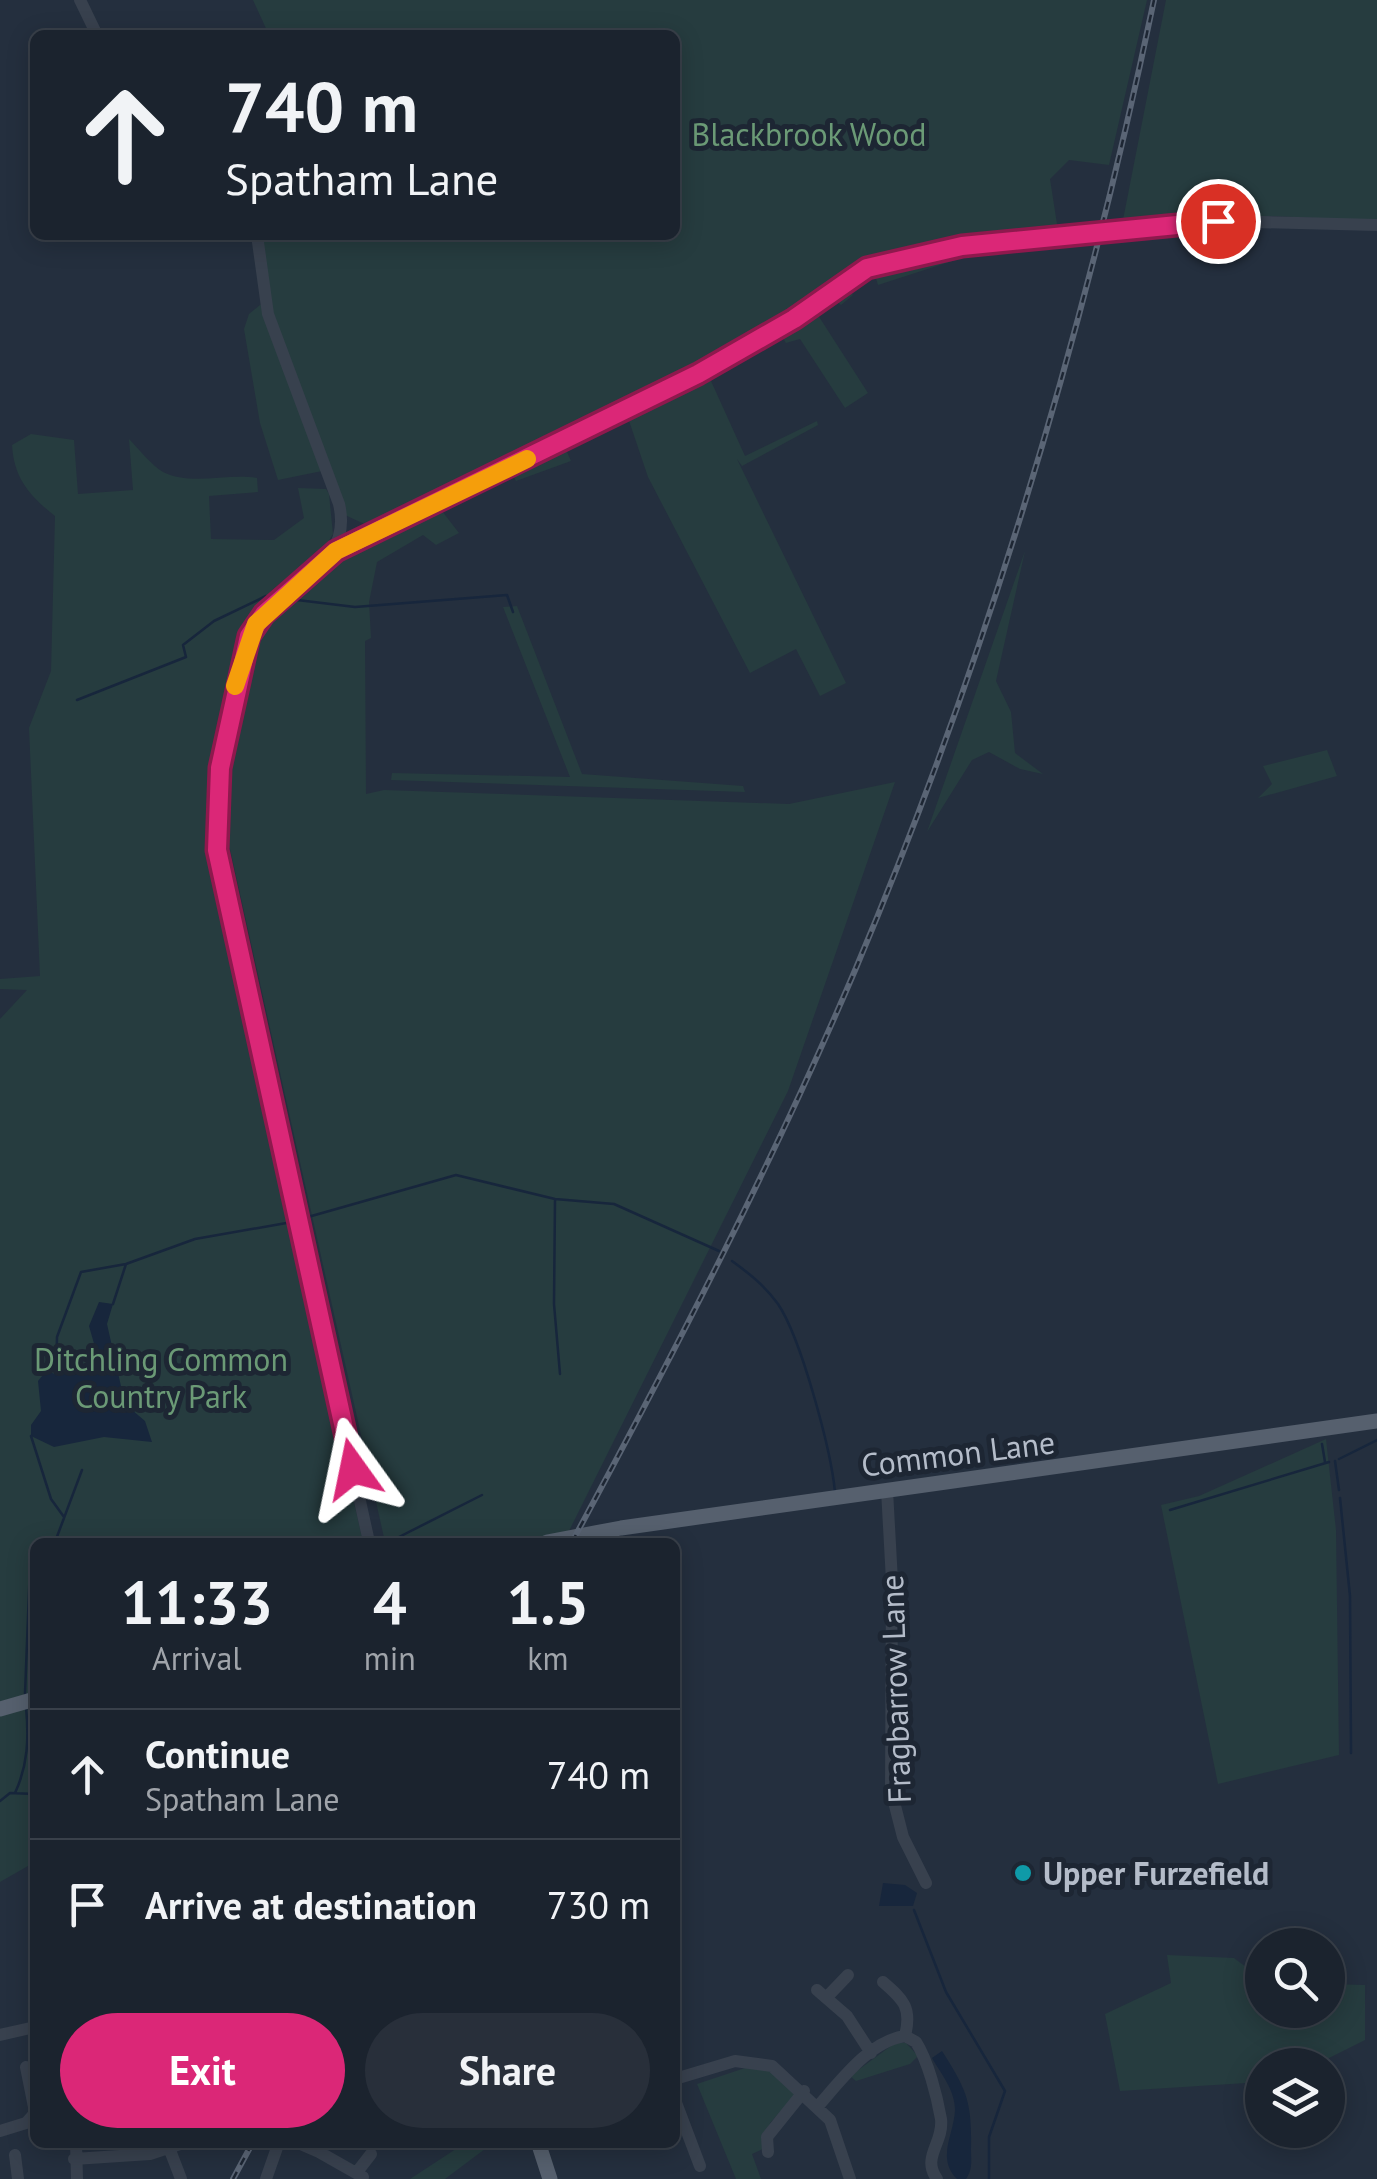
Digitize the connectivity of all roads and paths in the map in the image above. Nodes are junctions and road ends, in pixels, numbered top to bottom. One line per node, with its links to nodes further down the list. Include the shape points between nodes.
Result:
1 (80, 0): 2 (street)
2 (95, 30)
3 (1377, 225): 6 (street, via 1218,221 962,246 892,260 856,275 698,374)
4 (258, 240): 5 (street, via 268,314)
5 (342, 520): 6 (street); 7 (street)
6 (368, 538): 7 (street)
7 (336, 551): 10 (street, via 264,614 249,636 232,702 216,825 224,892)
8 (1377, 1421): 9 (main road, Common Lane)
9 (887, 1490): 11 (main road, Common Lane); 14 (street, Fragbarrow Lane, via 891,1790 903,1837)
10 (368, 1538)
11 (568, 1538)
12 (28, 1701): 13 (main road)
13 (0, 1709)
14 (926, 1883)
15 (848, 1974): 20 (street, via 821,1994 854,2024)
16 (883, 1982): 19 (street, via 906,2002)
17 (30, 2028): 18 (street)
18 (0, 2034)
19 (905, 2036): 20 (street); 47 (street, via 922,2052 941,2120 929,2169)
20 (871, 2053): 25 (street)
21 (26, 2066): 22 (street)
22 (30, 2077)
23 (680, 2078): 24 (street, via 735,2061 759,2062)
24 (804, 2091): 25 (street); 35 (street, via 767,2137)
25 (819, 2105): 46 (street)
26 (680, 2113): 39 (street)
27 (30, 2118): 28 (street)
28 (0, 2131)
29 (75, 2148): 38 (street)
30 (154, 2148): 38 (street)
31 (169, 2148): 43 (street)
32 (277, 2148): 44 (street)
33 (323, 2148): 40 (street)
34 (540, 2148): 45 (main road)
35 (768, 2152)
36 (371, 2154): 40 (street)
37 (15, 2155): 41 (street)
38 (74, 2159): 42 (street)
39 (700, 2166)
40 (360, 2174)
41 (18, 2179)
42 (77, 2179)
43 (182, 2179)
44 (266, 2179)
45 (550, 2179)
46 (850, 2179)
47 (936, 2179)

